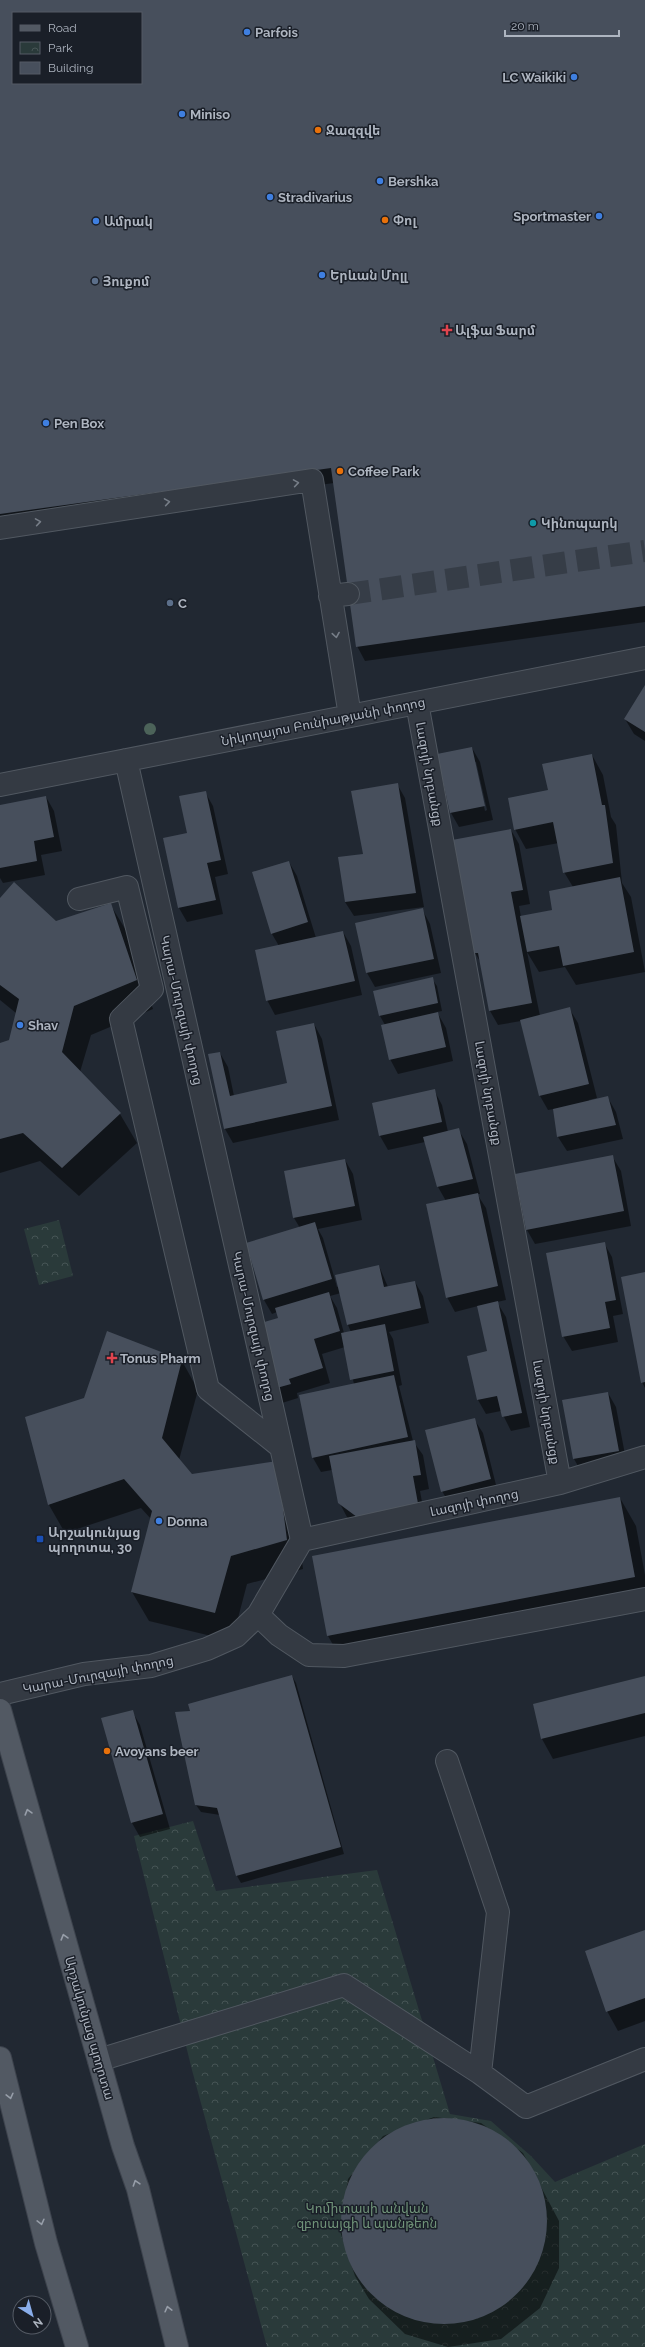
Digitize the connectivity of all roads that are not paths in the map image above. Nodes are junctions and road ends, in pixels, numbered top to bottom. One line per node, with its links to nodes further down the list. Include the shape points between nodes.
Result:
1 (0, 528): 4 (street, one-way to 4, via 312,480 339,595)
2 (645, 658): 3 (street, Նիկողայոս Բունիաթյանի փողոց)
3 (417, 703): 4 (street, Նիկողայոս Բունիաթյանի փողոց); 10 (street, Լազոյի նրբանցք)
4 (350, 716): 5 (street, Նիկողայոս Բունիաթյանի փողոց)
5 (126, 760): 6 (street, Նիկողայոս Բունիաթյանի փողոց); 8 (street, Կարա-Մուրզայի փողոց)
6 (0, 785)
7 (79, 899): 8 (street, via 127,886 152,989 121,1019 208,1389)
8 (281, 1448): 11 (street, Կարա-Մուրզայի փողոց)
9 (645, 1457): 10 (street, Լազոյի փողոց)
10 (560, 1483): 11 (street, Լազոյի փողոց)
11 (302, 1540): 13 (street, Կարա-Մուրզայի փողոց)
12 (645, 1599): 13 (street, via 344,1656 309,1655 279,1635)
13 (258, 1615): 14 (street, Կարա-Մուրզայի փողոց, via 236,1636 208,1649 151,1666 84,1674)
14 (0, 1694)
15 (0, 1710): 19 (main road, Արշակունյաց պողոտա, one-way to 15)
16 (447, 1761): 20 (street, via 498,1912)
17 (0, 2058): 21 (main road, one-way to 21, via 46,2243)
18 (645, 2059): 20 (street, via 526,2107)
19 (99, 2060): 20 (street, via 344,1986); 22 (main road, Արշակունյաց պողոտա, one-way to 19, via 138,2189)
20 (480, 2073)
21 (77, 2347)
22 (177, 2347)

